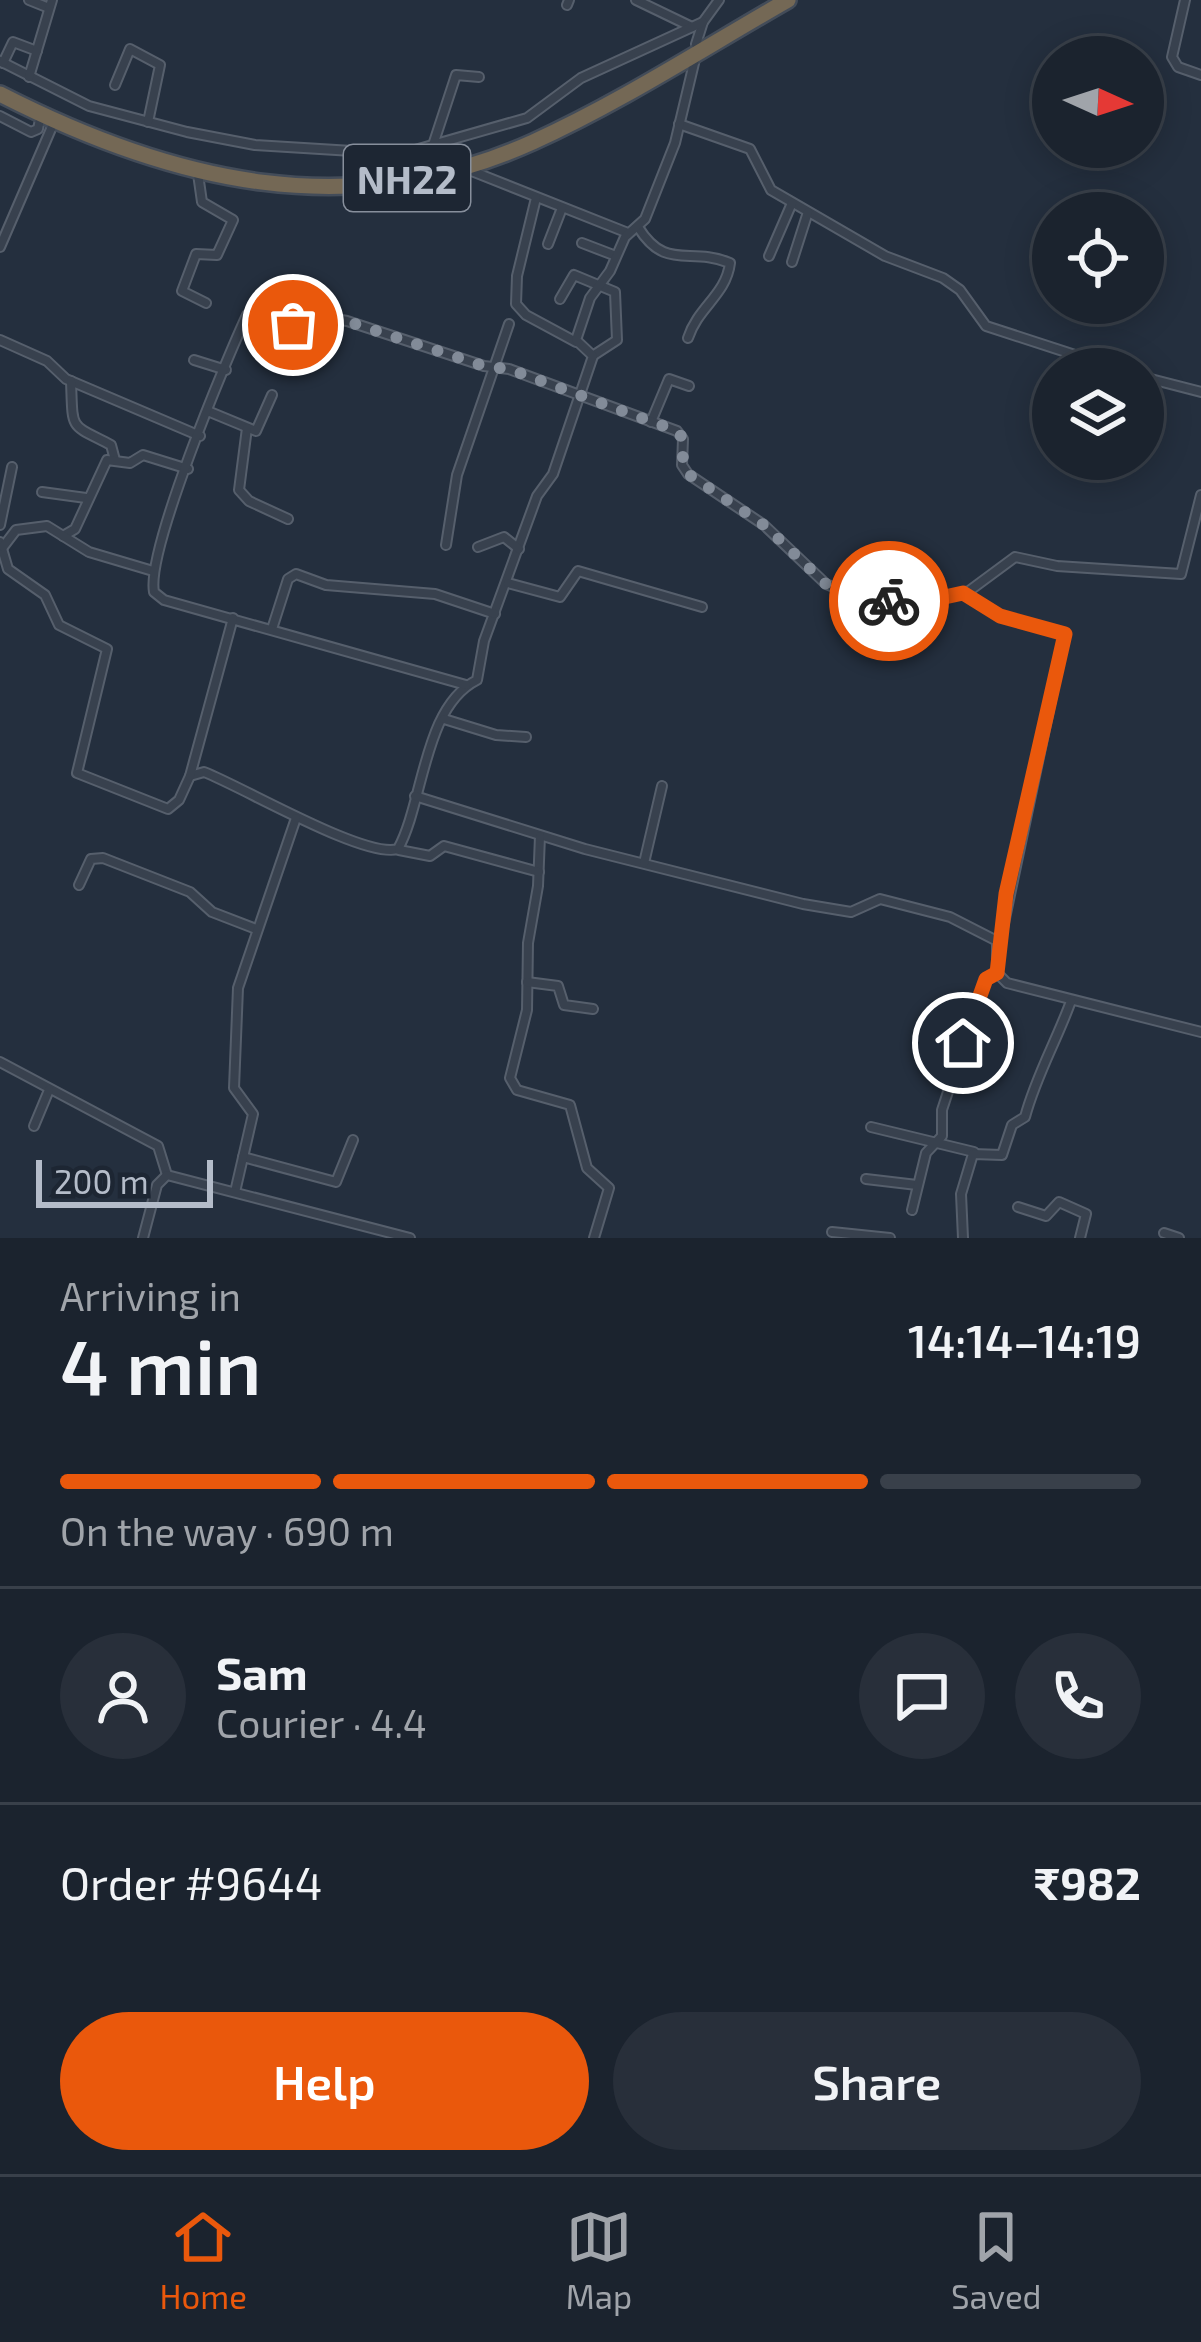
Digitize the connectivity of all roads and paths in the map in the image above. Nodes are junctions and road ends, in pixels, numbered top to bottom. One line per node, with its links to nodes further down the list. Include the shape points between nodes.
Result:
1 (28, 0): 7 (street)
2 (636, 0): 8 (street)
3 (772, 0): 8 (highway, NH22)
4 (788, 0): 8 (highway, NH22)
5 (1185, 0): 11 (street, via 1172,57)
6 (720, 2): 8 (street)
7 (51, 4): 9 (street)
8 (697, 36): 15 (highway, NH22, via 511,144 408,171 336,178 251,176 148,152); 19 (street); 20 (street, via 581,78 527,118); 21 (highway, NH22, via 535,141)
9 (37, 51): 10 (street, via 13,42); 12 (street)
10 (2, 62): 12 (street)
11 (1201, 75)
12 (29, 77): 18 (street, via 88,106)
13 (479, 77): 20 (street, via 456,75)
14 (115, 85): 18 (street, via 130,50 160,65)
15 (0, 90): 17 (highway, NH22)
16 (0, 116): 17 (street, via 31,132)
17 (47, 119): 22 (highway, NH22); 31 (street)
18 (148, 122): 20 (street, via 255,145 401,154)
19 (679, 124): 24 (street, via 750,149 771,190); 27 (street)
20 (433, 147)
21 (463, 167): 22 (highway, NH22, via 322,187); 23 (street)
22 (198, 173): 37 (street, via 202,202 233,220 217,256 196,254 182,291)
23 (536, 198): 25 (street); 41 (street, via 516,304)
24 (792, 202): 26 (street); 33 (street)
25 (562, 208): 28 (street); 30 (street)
26 (808, 212): 34 (street); 42 (street, via 943,278 986,326)
27 (638, 227): 28 (street); 39 (street, via 663,254 730,263)
28 (628, 233): 32 (street)
29 (582, 243): 32 (street)
30 (548, 244)
31 (0, 247)
32 (616, 256): 35 (street)
33 (769, 256)
34 (791, 262)
35 (600, 284): 36 (street, via 570,276); 41 (street); 43 (street, via 616,295 618,337)
36 (560, 299)
37 (206, 303)
38 (508, 324): 45 (street)
39 (688, 338)
40 (0, 340): 47 (street)
41 (577, 343): 43 (street)
42 (1054, 348)
43 (593, 356): 52 (street)
44 (194, 360): 46 (street)
45 (496, 367): 46 (street, via 343,320 320,316 293,325 250,313); 52 (street); 67 (street, via 457,476)
46 (226, 370): 53 (street)
47 (70, 381): 56 (street); 57 (street, via 75,424 108,443)
48 (1164, 382): 50 (street)
49 (689, 386): 54 (street, via 669,379)
50 (1201, 392)
51 (272, 395): 55 (street, via 262,428)
52 (576, 395): 54 (street); 69 (street)
53 (210, 412): 55 (street); 56 (street)
54 (651, 422): 72 (street, via 682,434 688,474 764,525 826,584 902,603)
55 (247, 428): 63 (street, via 239,490)
56 (200, 436): 58 (street)
57 (116, 460): 58 (street, via 143,454); 62 (street, via 105,462)
58 (188, 469): 70 (street)
59 (8, 471): 64 (street)
60 (43, 492): 62 (street)
61 (1201, 495): 72 (street, via 1181,574 1016,557)
62 (86, 499): 65 (street, via 75,529)
63 (288, 519)
64 (0, 525)
65 (63, 536): 66 (street, via 47,526 21,528); 70 (street)
66 (2, 544): 80 (street, via 8,569 45,595 59,625 106,649 77,773 168,808)
67 (446, 544)
68 (478, 547): 69 (street, via 504,537)
69 (519, 549): 71 (street)
70 (153, 571): 75 (street, via 158,596)
71 (508, 583): 73 (street, via 560,597 578,571); 74 (street)
72 (963, 593): 90 (street, via 1000,616 1065,634)
73 (702, 607)
74 (495, 614): 76 (street, via 435,594 326,585 296,574); 77 (street, via 477,680)
75 (233, 618): 76 (street); 80 (street)
76 (272, 629): 77 (street)
77 (466, 685): 78 (street)
78 (444, 719): 79 (street); 82 (street)
79 (526, 737)
80 (190, 776): 83 (street, via 213,776)
81 (662, 787): 86 (street)
82 (415, 796): 84 (street); 85 (street)
83 (296, 818): 85 (street); 89 (street)
84 (540, 836): 86 (street); 87 (street)
85 (398, 849): 87 (street, via 430,856 444,846)
86 (644, 863): 90 (street, via 840,911 874,899 946,916 992,937)
87 (539, 872): 92 (street)
88 (79, 885): 89 (street, via 91,859 103,858)
89 (256, 929): 103 (street, via 235,1018 234,1088 253,1114)
90 (998, 948): 91 (street)
91 (997, 973): 93 (street); 101 (street, via 986,979 969,1024)
92 (527, 982): 94 (street, via 558,986 562,1004); 114 (street, via 511,1082 570,1105 587,1168 609,1188)
93 (1071, 1001): 95 (street); 102 (street, via 1002,1155)
94 (593, 1010)
95 (1201, 1032)
96 (0, 1062): 97 (street)
97 (50, 1090): 98 (street); 104 (street, via 158,1146)
98 (34, 1126)
99 (871, 1126): 101 (street)
100 (353, 1140): 103 (street, via 333,1183)
101 (938, 1142): 102 (street); 106 (street, via 927,1150)
102 (974, 1153): 116 (street, via 961,1194)
103 (244, 1157): 107 (street)
104 (167, 1175): 107 (street); 112 (street)
105 (866, 1179): 106 (street)
106 (916, 1185): 109 (street)
107 (235, 1192): 113 (street)
108 (1018, 1207): 117 (street, via 1046,1216 1059,1202 1086,1214)
109 (912, 1210)
110 (832, 1232): 115 (street)
111 (1164, 1233): 118 (street)
112 (143, 1238)
113 (410, 1238)
114 (594, 1238)
115 (890, 1238)
116 (963, 1238)
117 (1080, 1238)
118 (1179, 1238)

